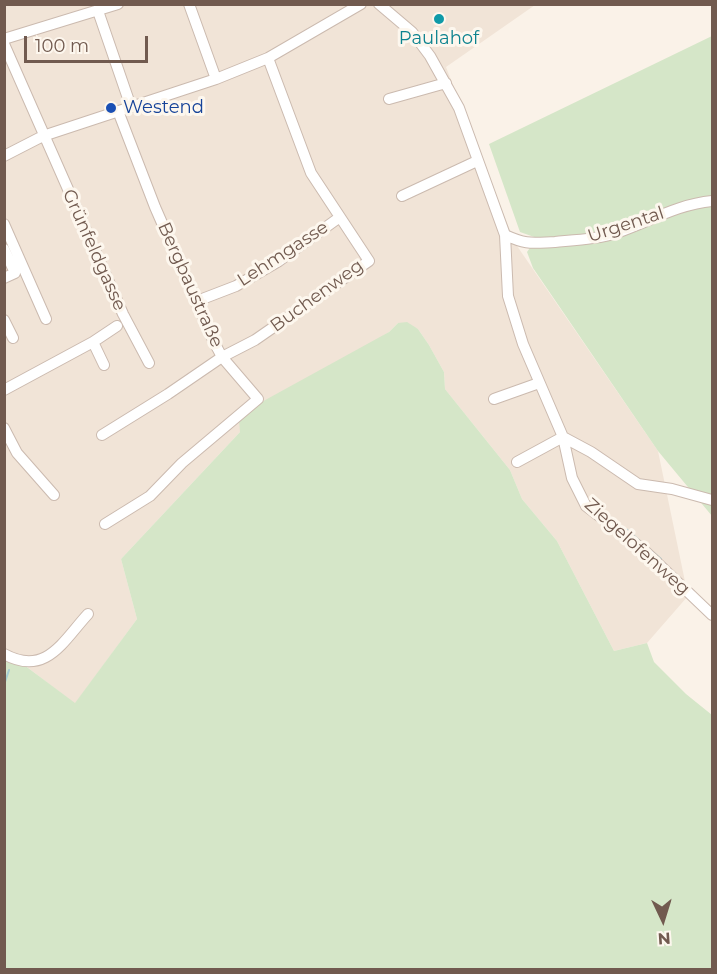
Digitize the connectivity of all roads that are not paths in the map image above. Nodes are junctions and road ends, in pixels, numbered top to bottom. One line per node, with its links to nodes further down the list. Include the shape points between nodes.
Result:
1 (118, 4): 5 (street)
2 (189, 4): 9 (street)
3 (361, 4): 8 (street)
4 (379, 4): 10 (street, Ziegelofenweg, via 412,32)
5 (98, 11): 6 (street); 12 (street)
6 (4, 39)
7 (4, 44): 14 (street, Grünfeldgasse)
8 (268, 58): 9 (street); 19 (street, Lehmgasse, via 311,173)
9 (216, 79): 12 (street)
10 (446, 83): 11 (street); 16 (street, Ziegelofenweg)
11 (389, 99)
12 (131, 107): 13 (street)
13 (118, 111): 14 (street); 24 (street, Bergbaustraße)
14 (43, 136): 15 (street); 31 (street, Grünfeldgasse)
15 (4, 156)
16 (477, 161): 17 (street); 21 (street, Ziegelofenweg)
17 (402, 196)
18 (712, 201): 21 (street, Urgental, via 698,202 584,240 524,244)
19 (340, 218): 24 (street, Lehmgasse, via 245,281); 30 (street, Buchenweg, via 369,261 255,340)
20 (4, 224): 25 (street)
21 (505, 235): 33 (street, Ziegelofenweg, via 508,296)
22 (4, 249): 23 (street, via 15,273)
23 (4, 278)
24 (197, 301): 30 (street, Bergbaustraße)
25 (46, 319)
26 (4, 320): 28 (street)
27 (117, 326): 29 (street)
28 (13, 338)
29 (93, 342): 32 (street); 34 (street)
30 (222, 357): 37 (street); 42 (street, Bergbaustraße, via 258,399 182,463 150,496)
31 (149, 363)
32 (104, 365)
33 (539, 383): 35 (street); 38 (street, Ziegelofenweg)
34 (4, 390)
35 (494, 399)
36 (4, 428): 40 (street, via 17,453)
37 (102, 435)
38 (563, 437): 39 (street); 41 (street, via 638,484); 44 (street, Ziegelofenweg, via 572,478 586,506 645,551)
39 (517, 462)
40 (54, 495)
41 (712, 500)
42 (105, 524)
43 (88, 614): 45 (street, via 50,656 28,662)
44 (712, 615)
45 (4, 654)

